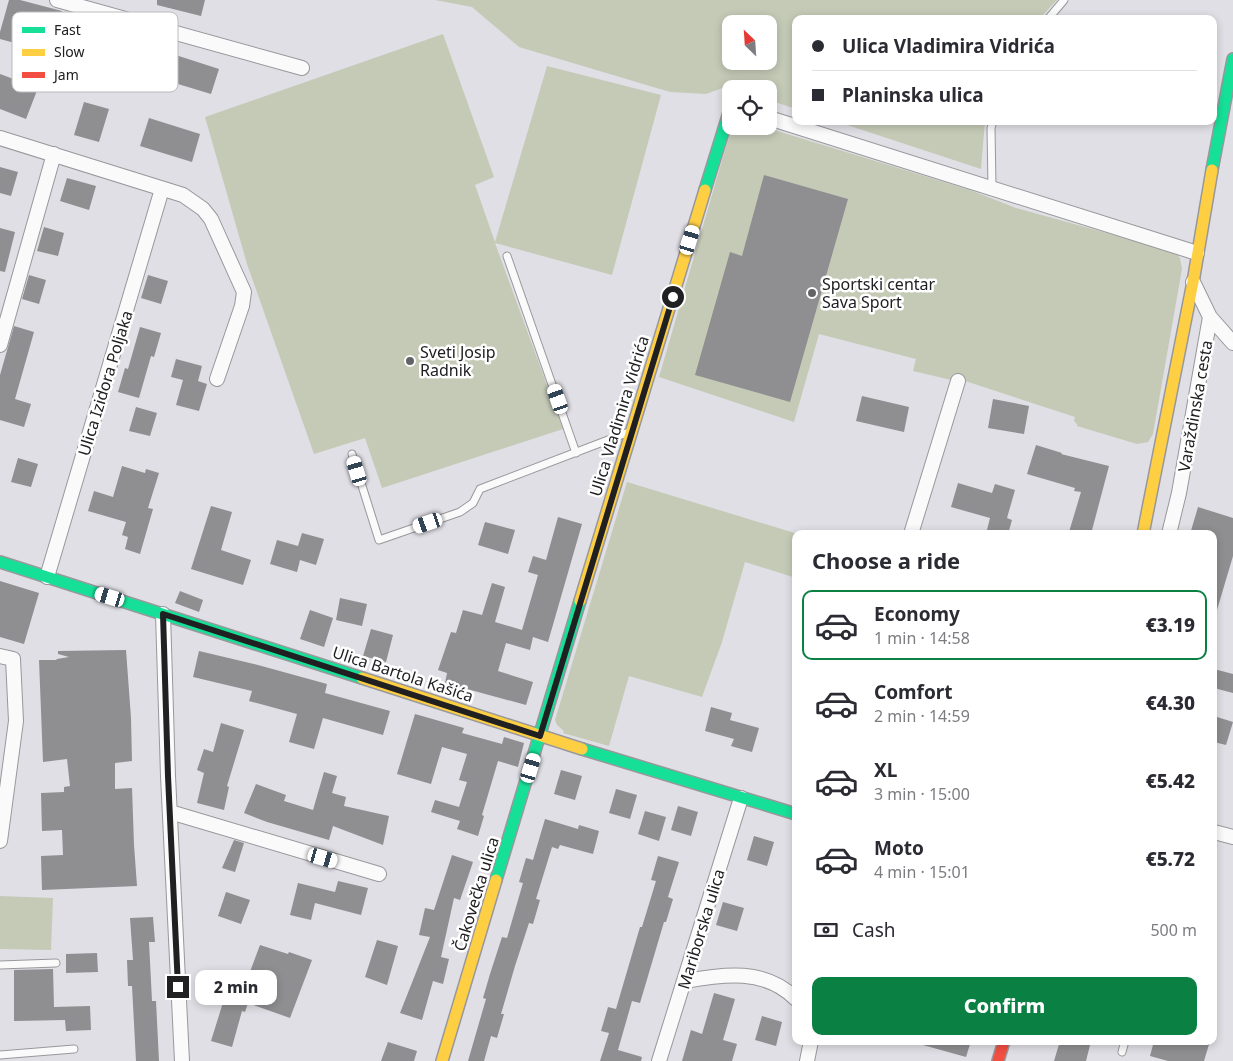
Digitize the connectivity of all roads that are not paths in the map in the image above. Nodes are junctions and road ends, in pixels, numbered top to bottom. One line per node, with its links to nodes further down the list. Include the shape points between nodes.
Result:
1 (57, 0): 3 (street)
2 (1064, 0): 4 (lane)
3 (100, 12)
4 (1051, 15)
5 (178, 34): 7 (street)
6 (1233, 60): 15 (street, Varaždinska cesta)
7 (302, 68)
8 (777, 121): 13 (street)
9 (992, 125): 13 (lane)
10 (722, 135): 23 (street, Ulica Vladimira Vidrića)
11 (0, 138): 12 (street)
12 (54, 154): 14 (street); 20 (street)
13 (992, 188): 15 (street)
14 (162, 189): 21 (street, via 183,195 211,219 244,292); 30 (street, Ulica Izidora Poljaka)
15 (1197, 253): 17 (street, Varaždinska cesta)
16 (507, 256): 24 (lane)
17 (1193, 282): 18 (street, Varaždinska cesta); 27 (street, Varaždinska cesta)
18 (1210, 317): 19 (street); 28 (street, Varaždinska cesta)
19 (1233, 343)
20 (0, 344)
21 (217, 379)
22 (958, 382): 26 (street)
23 (631, 431): 24 (lane); 33 (street, Ulica Vladimira Vidrića)
24 (576, 453): 25 (lane, via 480,489 473,503 460,512 379,540)
25 (352, 454)
26 (912, 530)
27 (1144, 530)
28 (1170, 530)
29 (0, 562): 30 (street, Ulica Bartola Kašića)
30 (47, 577): 31 (street, Ulica Bartola Kašića)
31 (163, 614): 33 (street, Ulica Bartola Kašića); 35 (street)
32 (0, 656): 39 (street, via 14,659 16,721)
33 (540, 736): 34 (street, Ulica Bartola Kašića); 52 (street, Čakovečka ulica)
34 (741, 798): 36 (street, Ulica Bartola Kašića); 43 (street, Mariborska ulica)
35 (170, 812): 40 (street); 51 (street)
36 (792, 813)
37 (1217, 833): 38 (street)
38 (1233, 837)
39 (0, 841)
40 (379, 874)
41 (56, 963): 42 (lane)
42 (0, 965)
43 (685, 981): 44 (street, via 721,975 758,976); 53 (street, Mariborska ulica)
44 (792, 994)
45 (810, 1045): 54 (street)
46 (1003, 1045): 55 (street)
47 (1124, 1045): 49 (lane)
48 (74, 1049): 50 (lane)
49 (1122, 1052)
50 (0, 1055)
51 (182, 1061)
52 (442, 1061)
53 (660, 1061)
54 (807, 1061)
55 (998, 1061)

